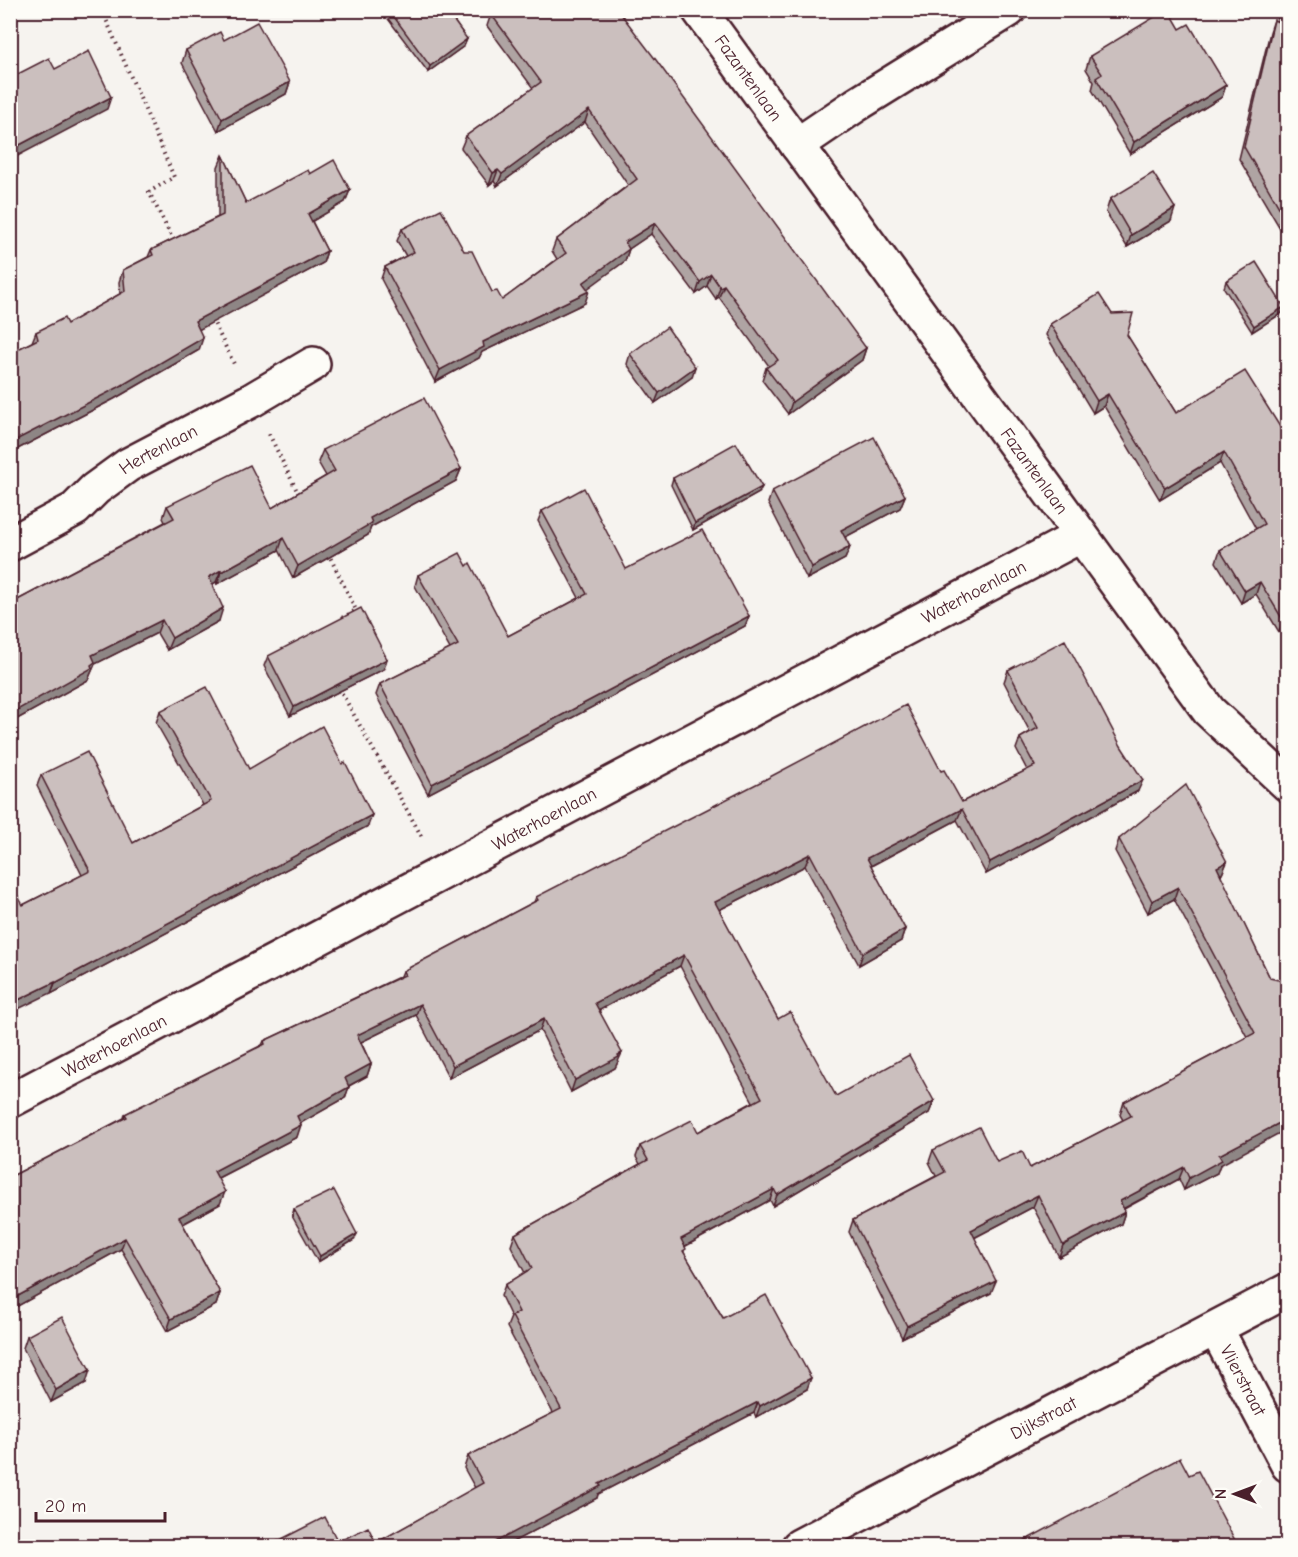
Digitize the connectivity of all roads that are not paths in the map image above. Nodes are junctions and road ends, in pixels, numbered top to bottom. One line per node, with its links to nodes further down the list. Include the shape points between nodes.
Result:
1 (699, 10): 3 (street, Fazantenlaan)
2 (1009, 10): 3 (street)
3 (796, 145): 5 (street, Fazantenlaan)
4 (312, 364): 6 (street, Hertenlaan, via 128,465 75,509)
5 (1080, 536): 7 (street, Fazantenlaan, via 1209,711); 8 (street, Waterhoenlaan)
6 (10, 544)
7 (1287, 785)
8 (10, 1101)
9 (1287, 1290): 10 (street, Dijkstraat)
10 (1216, 1329): 11 (street, Vlierstraat); 12 (street, Dijkstraat)
11 (1287, 1465)
12 (799, 1546)

